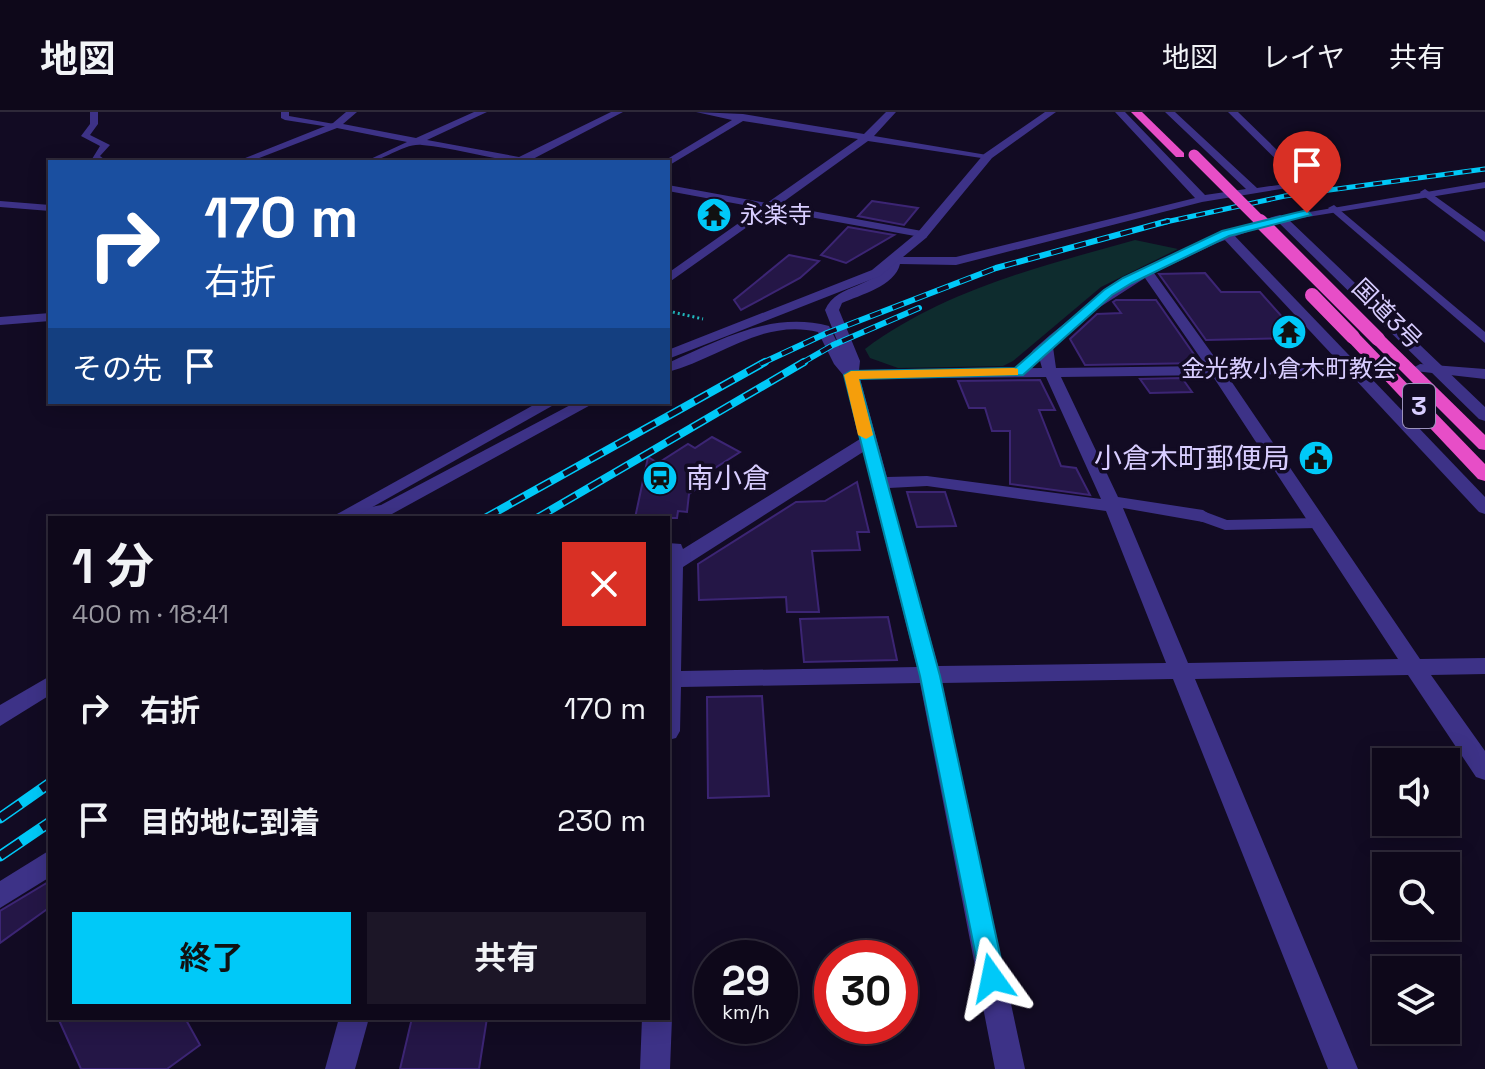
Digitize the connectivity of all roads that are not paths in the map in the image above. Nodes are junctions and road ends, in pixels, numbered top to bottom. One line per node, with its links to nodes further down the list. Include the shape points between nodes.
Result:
1 (94, 112): 21 (lane, via 94,124 85,136 106,145 95,157)
2 (285, 112): 16 (lane, via 285,118)
3 (352, 112): 16 (street)
4 (482, 112): 18 (street)
5 (618, 112): 25 (street)
6 (701, 112): 15 (street)
7 (752, 112): 15 (street)
8 (891, 112): 17 (street)
9 (1051, 112): 20 (street)
10 (1120, 112): 31 (street)
11 (1136, 112): 19 (highway, 国道3号 / 3)
12 (1155, 112): 19 (highway, 国道3号 / 3)
13 (1170, 112): 29 (street)
14 (1233, 112): 29 (street, via 1307,184)
15 (741, 119): 17 (street); 26 (street)
16 (336, 125): 18 (street); 22 (street)
17 (867, 137): 20 (street); 33 (street)
18 (417, 141): 23 (street); 24 (street)
19 (1187, 155): 60 (highway, 国道3号 / 3, bridge); 61 (highway, 国道3号 / 3, bridge)
20 (988, 156): 38 (street)
21 (100, 160)
22 (245, 160)
23 (374, 160)
24 (512, 160)
25 (526, 160)
26 (670, 162)
27 (1485, 185): 30 (street)
28 (670, 188): 33 (street)
29 (1255, 192): 31 (street)
30 (1425, 192): 35 (street); 39 (street)
31 (1202, 199): 40 (street, via 956,261)
32 (2, 205): 34 (street)
33 (770, 206): 38 (street); 42 (street)
34 (48, 208)
35 (1334, 208): 36 (street); 45 (street)
36 (1280, 218): 37 (street); 49 (street)
37 (1226, 234): 41 (street); 51 (street)
38 (922, 235): 40 (street)
39 (1485, 238)
40 (894, 260): 47 (street, via 876,273); 55 (street, via 882,280 833,305 853,361)
41 (1146, 271): 46 (street, via 1108,293); 50 (street)
42 (670, 278)
43 (48, 317): 44 (lane)
44 (0, 321)
45 (1485, 339)
46 (1046, 346): 52 (street); 53 (street)
47 (670, 354)
48 (670, 367): 55 (street, via 758,331 799,323 824,329)
49 (1427, 367): 54 (street); 58 (street)
50 (1218, 369): 51 (street); 53 (street); 68 (street)
51 (1361, 369): 64 (street)
52 (1018, 372): 53 (street); 55 (street)
53 (1051, 372): 63 (street)
54 (1485, 374)
55 (851, 375): 59 (street)
56 (547, 404): 65 (street)
57 (584, 404): 66 (street, via 386,510)
58 (1485, 416)
59 (867, 442): 62 (street); 69 (street)
60 (1485, 445)
61 (1485, 475)
62 (879, 483): 63 (street, via 927,481); 74 (street)
63 (1112, 504): 67 (street); 73 (street)
64 (1485, 508)
65 (345, 516)
66 (352, 516)
67 (1203, 516): 68 (lane, via 1225,525)
68 (1318, 523): 72 (street)
69 (671, 556): 70 (street)
70 (670, 618)
71 (1485, 666): 72 (street)
72 (1412, 668): 73 (street); 78 (street)
73 (1179, 673): 74 (street); 86 (street)
74 (930, 676): 75 (street); 85 (street)
75 (670, 679)
76 (48, 685): 77 (street)
77 (0, 717)
78 (1485, 770)
79 (48, 863): 80 (street)
80 (0, 896)
81 (353, 1020): 83 (street)
82 (657, 1020): 84 (street)
83 (340, 1069)
84 (655, 1069)
85 (1010, 1069)
86 (1343, 1069)

